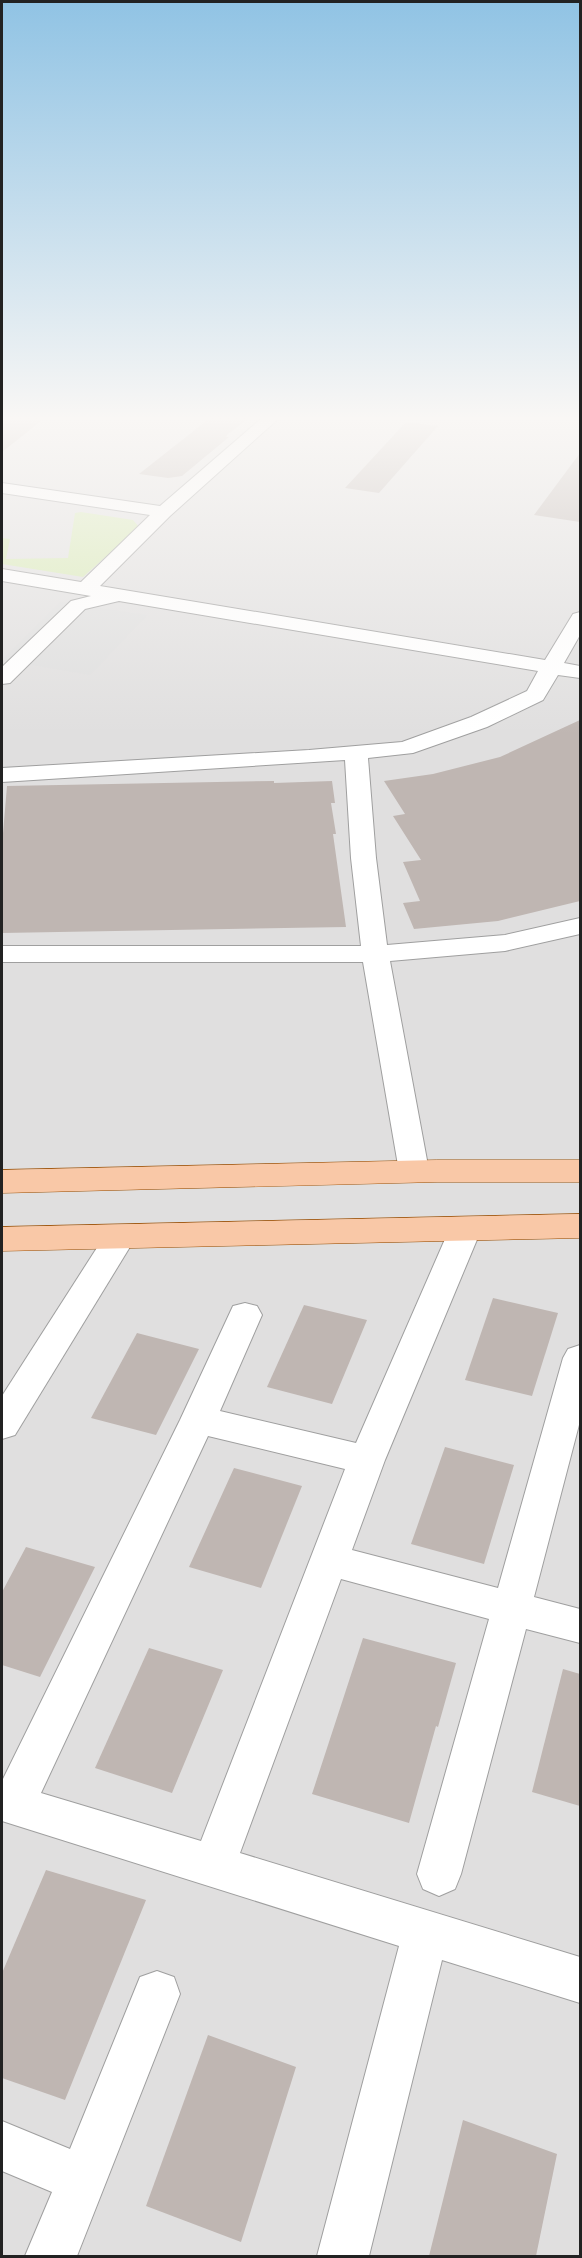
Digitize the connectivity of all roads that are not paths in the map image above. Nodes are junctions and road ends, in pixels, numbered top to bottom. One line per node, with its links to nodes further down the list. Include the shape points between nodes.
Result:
1 (152, 523): 3 (street)
2 (2, 575): 3 (street)
3 (85, 589): 4 (street)
4 (121, 595): 6 (street); 8 (street, via 78,604)
5 (580, 618): 6 (street)
6 (553, 667): 7 (street); 9 (street, via 535,695 479,722 405,748)
7 (580, 672)
8 (2, 678)
9 (356, 753): 10 (street); 13 (street)
10 (2, 775)
11 (580, 926): 13 (street, via 505,943)
12 (2, 954): 13 (street)
13 (376, 954): 14 (street, via 384,1018)
14 (414, 1171): 15 (main road); 16 (main road)
15 (580, 1171)
16 (2, 1182)
17 (580, 1226): 18 (main road)
18 (465, 1230): 19 (main road); 25 (street)
19 (120, 1237): 20 (main road); 24 (street)
20 (2, 1239)
21 (245, 1315): 23 (street)
22 (580, 1358): 27 (street)
23 (198, 1420): 25 (street); 29 (street)
24 (2, 1425)
25 (367, 1460): 26 (street)
26 (329, 1560): 27 (street); 30 (street)
27 (513, 1609): 28 (street); 31 (street)
28 (580, 1626)
29 (7, 1803): 30 (street)
30 (213, 1867): 32 (street)
31 (439, 1874)
32 (426, 1932): 33 (street); 38 (street)
33 (580, 1980)
34 (157, 1994): 36 (street)
35 (2, 2146): 36 (street)
36 (82, 2179): 37 (street)
37 (51, 2256)
38 (343, 2256)

